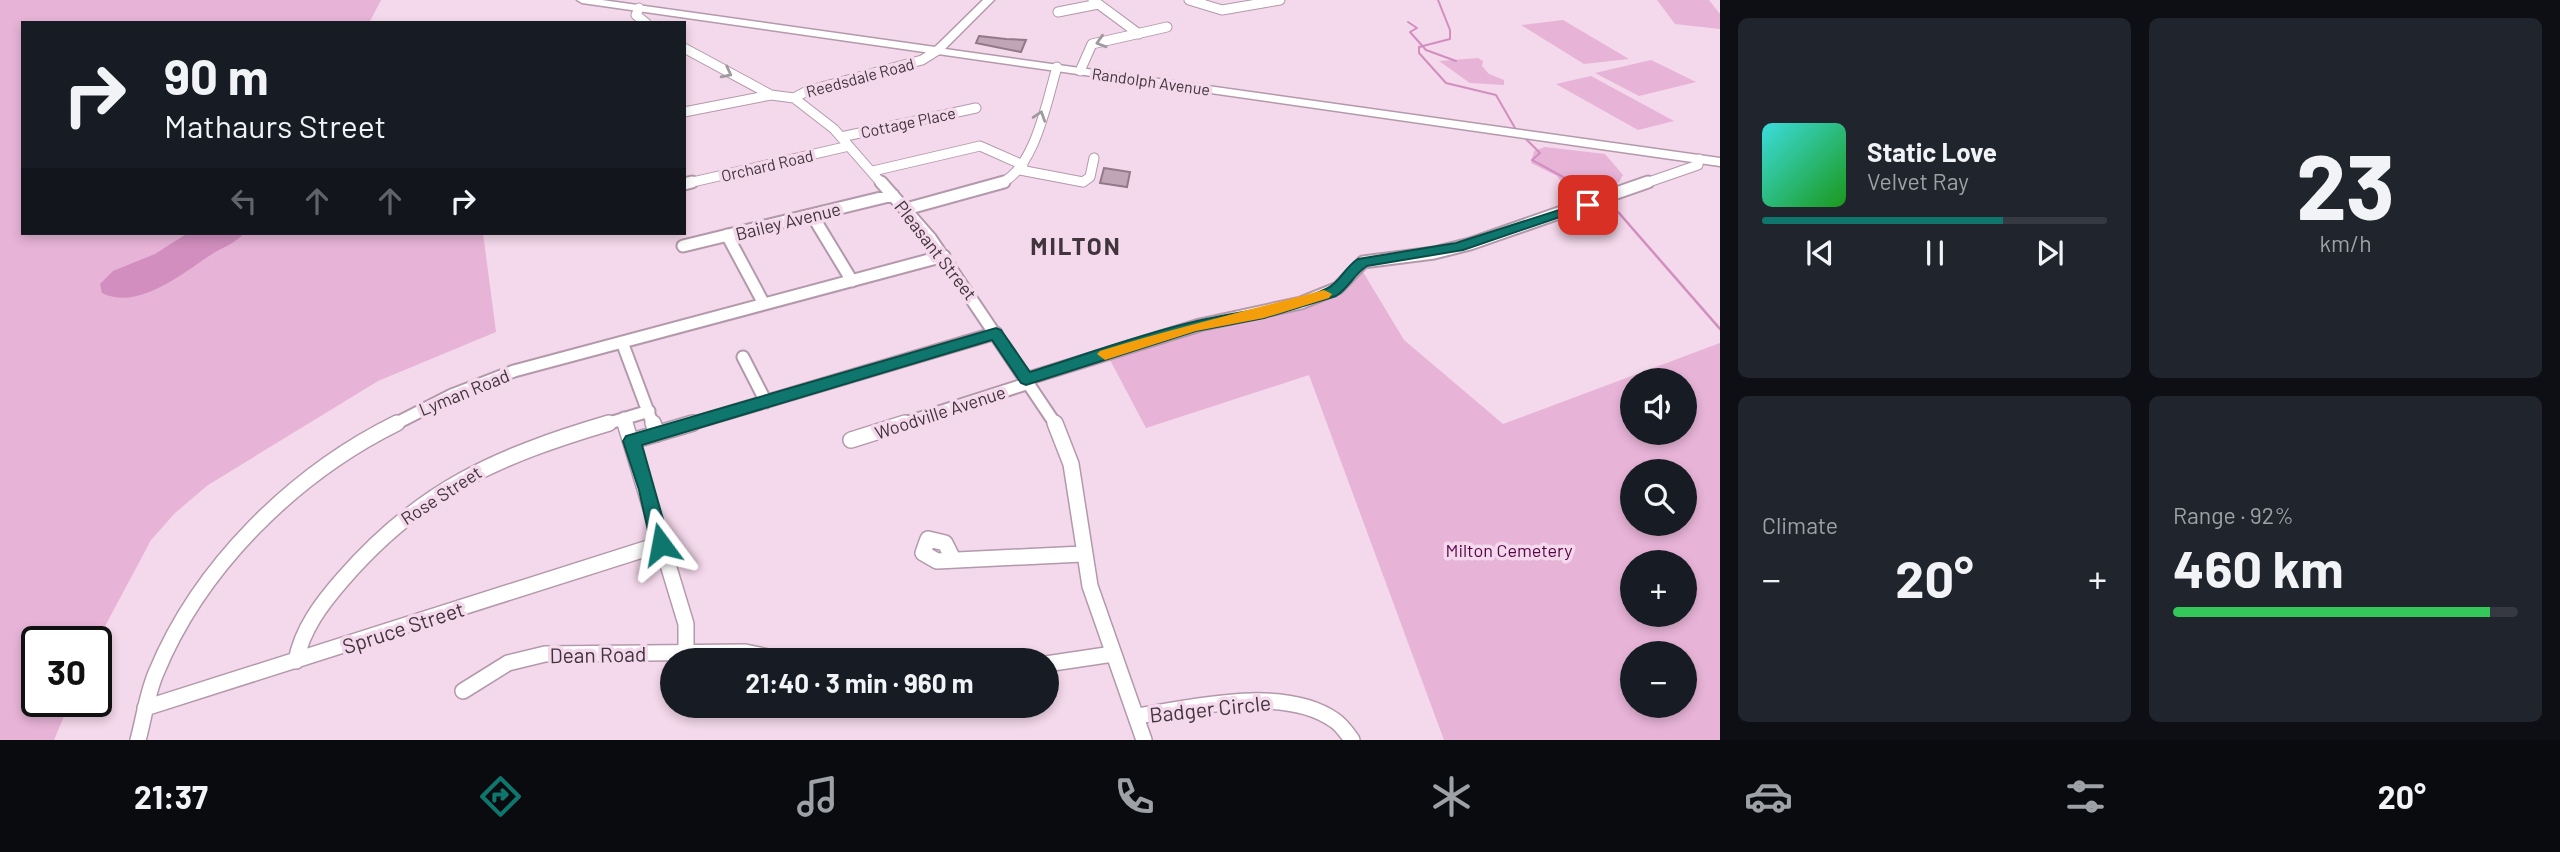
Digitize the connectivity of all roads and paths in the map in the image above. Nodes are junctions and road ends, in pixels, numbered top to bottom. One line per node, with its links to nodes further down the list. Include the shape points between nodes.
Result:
1 (582, 0): 6 (main road, Randolph Avenue)
2 (989, 0): 12 (main road, Reedsdale Road)
3 (1189, 0): 4 (street, via 1218,12)
4 (1280, 0)
5 (1095, 2): 7 (street); 10 (street)
6 (639, 8): 8 (street, via 636,15); 12 (main road, Randolph Avenue)
7 (1058, 12)
8 (644, 21)
9 (1167, 27): 10 (street)
10 (1139, 33): 14 (street, one-way to 14, via 1092,44)
11 (686, 50): 15 (street, one-way to 15, via 696,60)
12 (938, 50): 13 (main road, Randolph Avenue); 16 (street, Reedsdale Road, via 926,59)
13 (1057, 67): 14 (main road, Randolph Avenue); 23 (street, one-way to 13)
14 (1080, 71): 21 (main road, Randolph Avenue)
15 (771, 95): 16 (street); 18 (street)
16 (794, 98): 19 (street, Pleasant Street)
17 (976, 108): 19 (street, Cottage Place)
18 (686, 112)
19 (845, 142): 24 (street, Pleasant Street); 25 (street, Orchard Road)
20 (1094, 158): 23 (street, via 1086,181)
21 (1699, 159): 22 (main road, Randolph Avenue); 37 (street, via 1698,165 1503,235 1434,253 1363,262 1331,293 1194,327)
22 (1720, 162)
23 (1021, 167): 24 (street, via 980,145); 27 (street, via 1003,183)
24 (873, 172): 26 (street, Pleasant Street)
25 (686, 183)
26 (893, 195): 27 (street, Pleasant Street); 28 (street, Bailey Avenue)
27 (906, 209): 31 (street, Pleasant Street)
28 (812, 215): 29 (street, Bailey Avenue); 32 (street)
29 (727, 236): 30 (street, Bailey Avenue); 33 (street)
30 (683, 246)
31 (944, 256): 32 (street, Lyman Road); 34 (street, Pleasant Street)
32 (852, 281): 33 (street, Lyman Road)
33 (764, 304): 35 (street, Lyman Road)
34 (996, 333): 37 (street, Pleasant Street); 38 (street)
35 (622, 342): 39 (street); 53 (street, Lyman Road, via 514,371 449,395 383,429 321,470 253,530 201,590 163,654)
36 (743, 357): 38 (street)
37 (1028, 381): 42 (street, Woodville Avenue); 45 (street, Pleasant Street, via 1056,424 1069,456)
38 (766, 402): 41 (street)
39 (649, 411): 40 (street, Rose Street); 41 (street)
40 (624, 418): 43 (street); 50 (street, Rose Street, via 510,454 410,512 368,550 333,592 302,641)
41 (657, 434): 43 (street)
42 (850, 440)
43 (632, 441): 44 (street)
44 (661, 544): 47 (street, via 686,624); 50 (street, Spruce Street)
45 (1083, 554): 46 (street); 49 (street, Pleasant Street)
46 (953, 559)
47 (686, 648)
48 (660, 654): 52 (street, Dean Road, via 532,656 495,670)
49 (1113, 654): 51 (street); 54 (street, Pleasant Street)
50 (296, 661): 53 (street, Spruce Street)
51 (1059, 662)
52 (463, 691)
53 (145, 708): 55 (street, Lyman Road)
54 (1137, 716): 56 (street, Pleasant Street); 57 (street, Badger Circle, via 1288,702 1331,716)
55 (138, 740)
56 (1144, 740)
57 (1352, 740)

